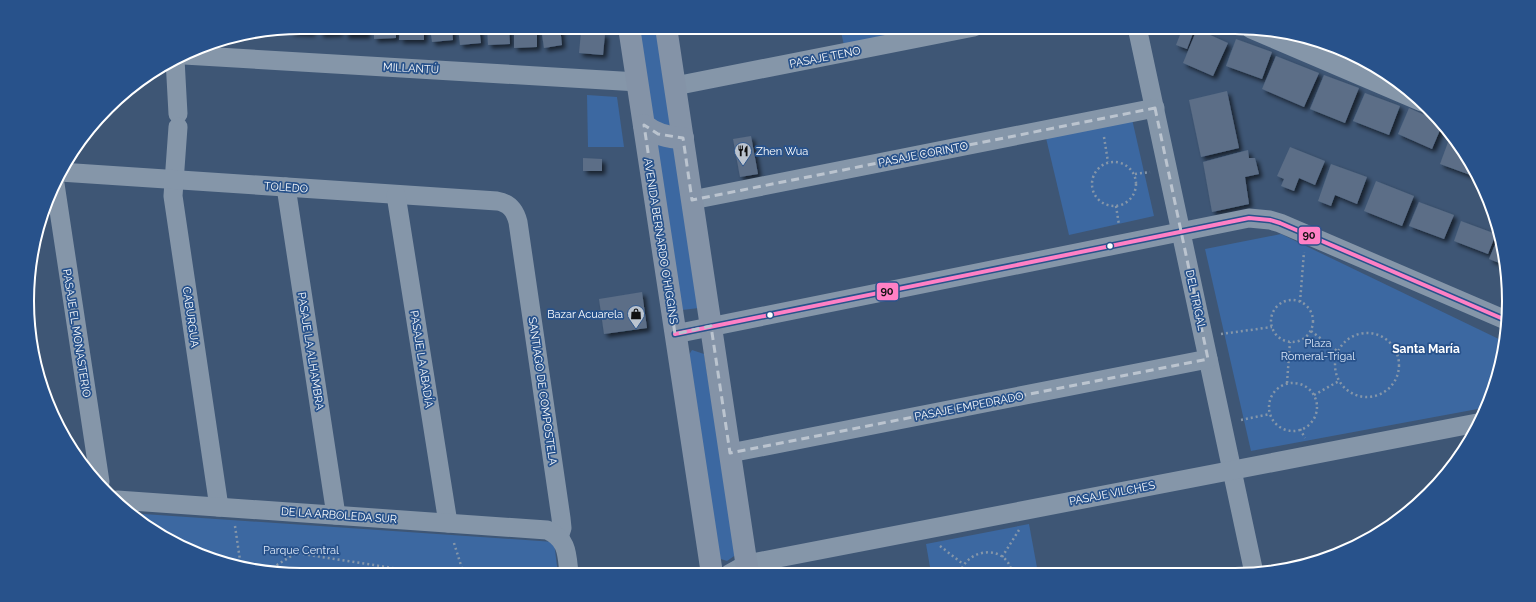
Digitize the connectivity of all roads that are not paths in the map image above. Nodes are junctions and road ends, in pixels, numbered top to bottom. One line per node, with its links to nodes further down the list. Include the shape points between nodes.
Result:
1 (630, 34): 8 (main road, AVENIDA BERNARDO O'HIGGINS)
2 (667, 34): 9 (main road)
3 (939, 34): 9 (street, PASAJE TENO)
4 (1138, 34): 11 (street, DEL TRIGAL)
5 (1267, 36): 10 (street)
6 (196, 56): 8 (street, MILLANTÚ)
7 (175, 66): 15 (street, CABURGUA, via 178,120)
8 (638, 82): 12 (main road, AVENIDA BERNARDO O'HIGGINS)
9 (675, 86): 13 (main road)
10 (1405, 95)
11 (1154, 108): 19 (street, PASAJE CORINTO); 21 (street, DEL TRIGAL)
12 (644, 125): 13 (main road, via 658,134); 24 (main road, AVENIDA BERNARDO O'HIGGINS)
13 (683, 138): 19 (main road)
14 (67, 173): 15 (street, TOLEDO)
15 (174, 180): 16 (street, TOLEDO); 31 (street, CABURGUA, via 173,196)
16 (286, 187): 18 (street, TOLEDO); 32 (street, PASAJE LA ALHAMBRA)
17 (56, 195): 29 (street, PASAJE EL MONASTERIO)
18 (396, 195): 20 (street, TOLEDO, via 497,201); 33 (street, PASAJE LA ABADÍA)
19 (692, 200): 23 (main road)
20 (511, 207): 34 (street, SANTIAGO DE COMPOSTELA, via 518,222 562,523)
21 (1181, 231): 22 (street, via 1249,218 1270,220); 23 (street); 25 (street, DEL TRIGAL)
22 (1501, 318)
23 (711, 326): 24 (street); 27 (main road)
24 (675, 334): 37 (main road, AVENIDA BERNARDO O'HIGGINS)
25 (1208, 360): 27 (street, PASAJE EMPEDRADO); 28 (street, DEL TRIGAL)
26 (1471, 424): 28 (street, PASAJE VILCHES)
27 (730, 453): 38 (main road)
28 (1232, 470): 35 (street, DEL TRIGAL); 39 (street, PASAJE VILCHES)
29 (99, 476)
30 (123, 500): 31 (street, DE LA ARBOLEDA SUR)
31 (226, 507): 32 (street, DE LA ARBOLEDA SUR)
32 (336, 515): 33 (street, DE LA ARBOLEDA SUR)
33 (448, 523): 34 (street, DE LA ARBOLEDA SUR, via 547,530)
34 (559, 537): 36 (street, SANTIAGO DE COMPOSTELA, via 565,547)
35 (1253, 567)
36 (569, 568)
37 (711, 568)
38 (741, 568)
39 (751, 568)

